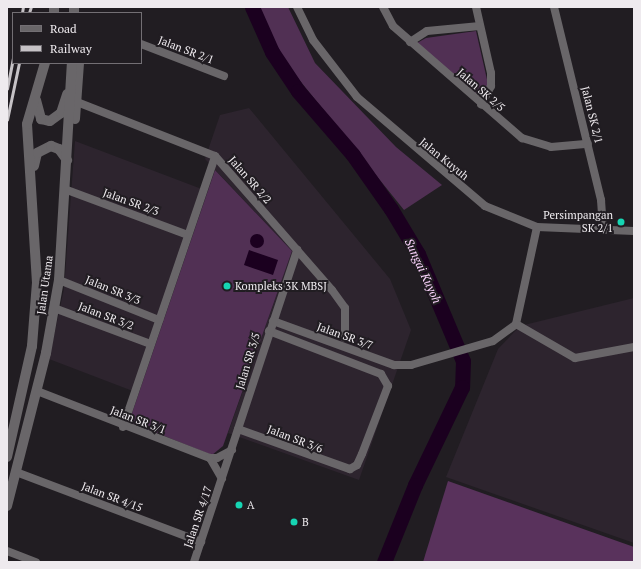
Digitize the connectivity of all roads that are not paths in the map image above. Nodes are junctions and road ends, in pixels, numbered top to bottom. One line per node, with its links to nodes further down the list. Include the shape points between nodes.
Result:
1 (297, 7): 21 (street, Jalan Kuyuh, via 313,40 357,97 419,153 485,206)
2 (383, 7): 6 (street, Jalan SK 2/5, via 393,26)
3 (476, 7): 5 (street)
4 (554, 7): 16 (street, Jalan SK 2/1)
5 (480, 26): 6 (street, via 427,31); 15 (street, via 492,86)
6 (410, 42): 15 (street, Jalan SK 2/5)
7 (142, 44): 11 (street, Jalan SR 2/1)
8 (45, 64): 13 (street, Jalan Utama)
9 (72, 64): 12 (street, Jalan Utama)
10 (79, 64): 14 (street)
11 (224, 76)
12 (71, 84): 13 (street, via 56,119 42,119); 18 (street, Jalan Utama)
13 (35, 96): 19 (street, Jalan Utama, via 27,124)
14 (77, 102): 17 (street, Jalan SR 2/2); 18 (street)
15 (481, 105): 16 (street, Jalan SK 2/5, via 522,138 536,144 551,147)
16 (588, 144): 22 (street, Jalan SK 2/1, via 601,200)
17 (215, 156): 24 (street); 25 (street, Jalan SR 2/2)
18 (67, 160): 19 (street, via 59,149 43,147 35,160); 20 (street, Jalan Utama)
19 (32, 186): 39 (street, Jalan Utama, via 37,283 32,346)
20 (67, 190): 24 (street, Jalan SR 2/3); 26 (street, Jalan Utama)
21 (537, 227): 22 (street, Jalan Kuyuh); 30 (street)
22 (603, 230): 23 (street, Jalan Kuyuh)
23 (634, 231)
24 (188, 235): 28 (street)
25 (297, 250): 29 (street, Jalan SR 3/5); 32 (street, Jalan SR 2/2, via 345,308)
26 (59, 280): 27 (street, Jalan Utama); 28 (street, Jalan SR 3/3)
27 (54, 308): 33 (street, Jalan SR 3/2); 35 (street, Jalan Utama)
28 (159, 320): 33 (street)
29 (273, 321): 30 (street, Jalan SR 3/7, via 394,365 411,365 493,341); 31 (street, Jalan SR 3/5)
30 (516, 324): 34 (street, via 575,358 587,359)
31 (269, 331): 37 (street, Jalan SR 3/5); 37 (street, Jalan SR 3/6, via 387,379 388,386 357,465 344,470)
32 (345, 338)
33 (151, 344): 36 (street)
34 (634, 347)
35 (37, 391): 36 (street, Jalan SR 3/1); 41 (street, Jalan Utama)
36 (123, 427): 40 (street, Jalan SR 3/1)
37 (238, 429): 38 (street, Jalan SR 3/5)
38 (232, 450): 40 (street, via 217,458); 42 (street, Jalan SR 3/5)
39 (7, 457)
40 (210, 458): 42 (street)
41 (16, 472): 43 (street, Jalan Utama); 44 (street, Jalan SR 4/15)
42 (222, 479): 44 (street, Jalan SR 4/17)
43 (7, 506)
44 (201, 542): 47 (street, Jalan SR 4/17)
45 (7, 551): 46 (street)
46 (36, 562)
47 (194, 562)

